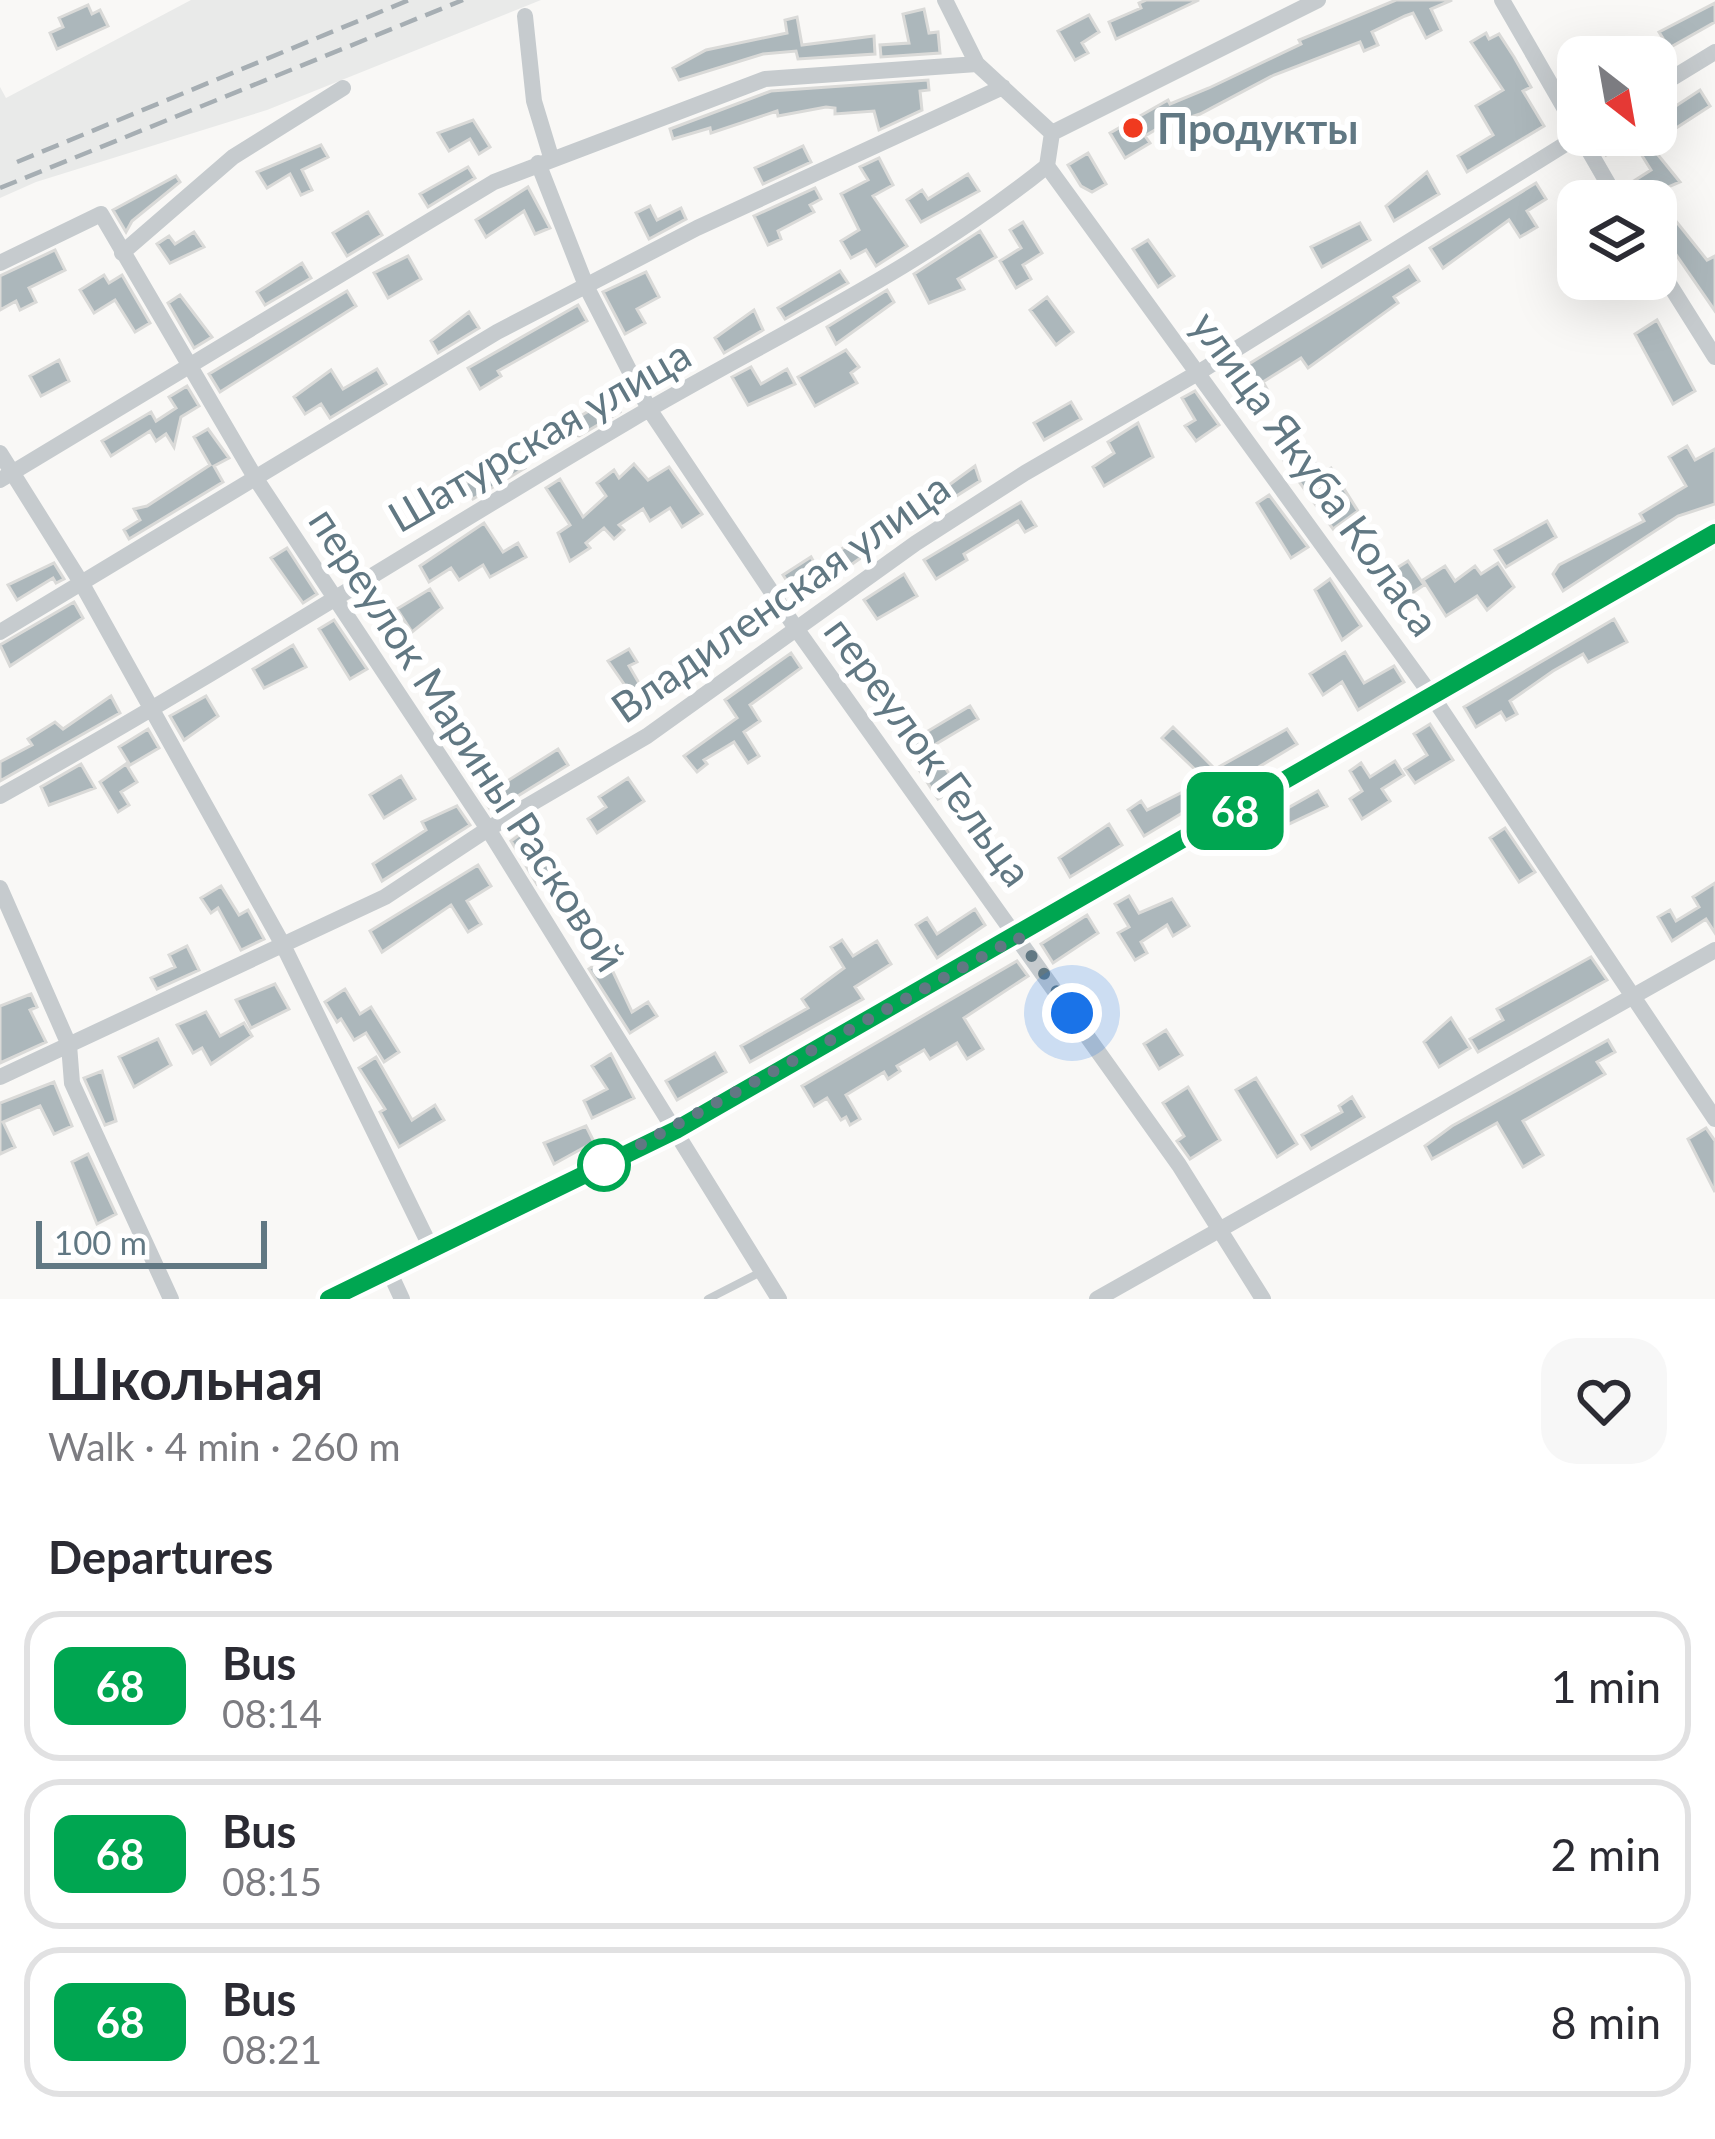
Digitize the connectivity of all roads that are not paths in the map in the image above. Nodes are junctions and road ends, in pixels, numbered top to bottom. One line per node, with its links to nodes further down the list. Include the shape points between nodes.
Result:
1 (945, 0): 6 (street)
2 (1318, 0): 11 (street)
3 (1502, 0): 10 (street)
4 (525, 16): 13 (street, переулок Гельца)
5 (1715, 52): 7 (street)
6 (977, 64): 8 (street); 13 (street, via 765,79)
7 (1677, 75)
8 (1003, 87): 11 (street); 17 (street)
9 (343, 88): 15 (street, via 233,157)
10 (1557, 97)
11 (1052, 133): 14 (street)
12 (1557, 150): 21 (street, Владиленская улица)
13 (544, 160): 17 (street, переулок Гельца); 20 (street, via 494,182)
14 (1048, 166): 21 (street, улица Якуба Коласа); 22 (street, Шатурская улица, via 828,310)
15 (122, 254): 16 (street, переулок Марины Расковой, via 101,214); 20 (street, переулок Марины Расковой)
16 (0, 263)
17 (587, 288): 22 (street, переулок Гельца); 25 (street, via 497,332)
18 (1677, 296): 19 (street)
19 (1715, 357)
20 (192, 370): 24 (street); 25 (street, переулок Марины Расковой)
21 (1202, 371): 29 (street, Владиленская улица, via 1024,473); 31 (street, улица Якуба Коласа)
22 (649, 410): 28 (street, Шатурская улица); 29 (street, переулок Гельца)
23 (0, 453): 24 (street)
24 (6, 477): 27 (street)
25 (256, 479): 27 (street); 28 (street, переулок Марины Расковой)
26 (1715, 533): 31 (street)
27 (82, 584): 30 (street); 32 (street)
28 (333, 600): 32 (street, Шатурская улица); 34 (street, переулок Марины Расковой)
29 (795, 627): 34 (street, Владиленская улица, via 647,736); 36 (street, переулок Гельца)
30 (0, 632)
31 (1432, 696): 36 (street); 39 (street, улица Якуба Коласа)
32 (150, 712): 33 (street, Шатурская улица); 37 (street)
33 (0, 796)
34 (488, 829): 37 (street, Владиленская улица, via 386,897); 43 (street, переулок Марины Расковой)
35 (0, 888): 40 (street)
36 (1018, 937): 43 (street); 44 (street, переулок Гельца)
37 (283, 945): 40 (street, Владиленская улица); 45 (street)
38 (1715, 950): 39 (street)
39 (1634, 997): 42 (street, улица Якуба Коласа); 44 (street)
40 (69, 1045): 41 (street, Владиленская улица); 48 (street, via 72,1083)
41 (0, 1077)
42 (1715, 1119)
43 (676, 1130): 45 (street); 47 (street, переулок Марины Расковой)
44 (1219, 1230): 53 (street); 54 (street, переулок Гельца)
45 (432, 1250): 46 (street)
46 (389, 1271): 49 (street); 50 (street)
47 (763, 1271): 51 (lane); 52 (street, переулок Марины Расковой)
48 (171, 1299)
49 (329, 1299)
50 (402, 1299)
51 (708, 1299)
52 (779, 1299)
53 (1097, 1299)
54 (1263, 1299)

